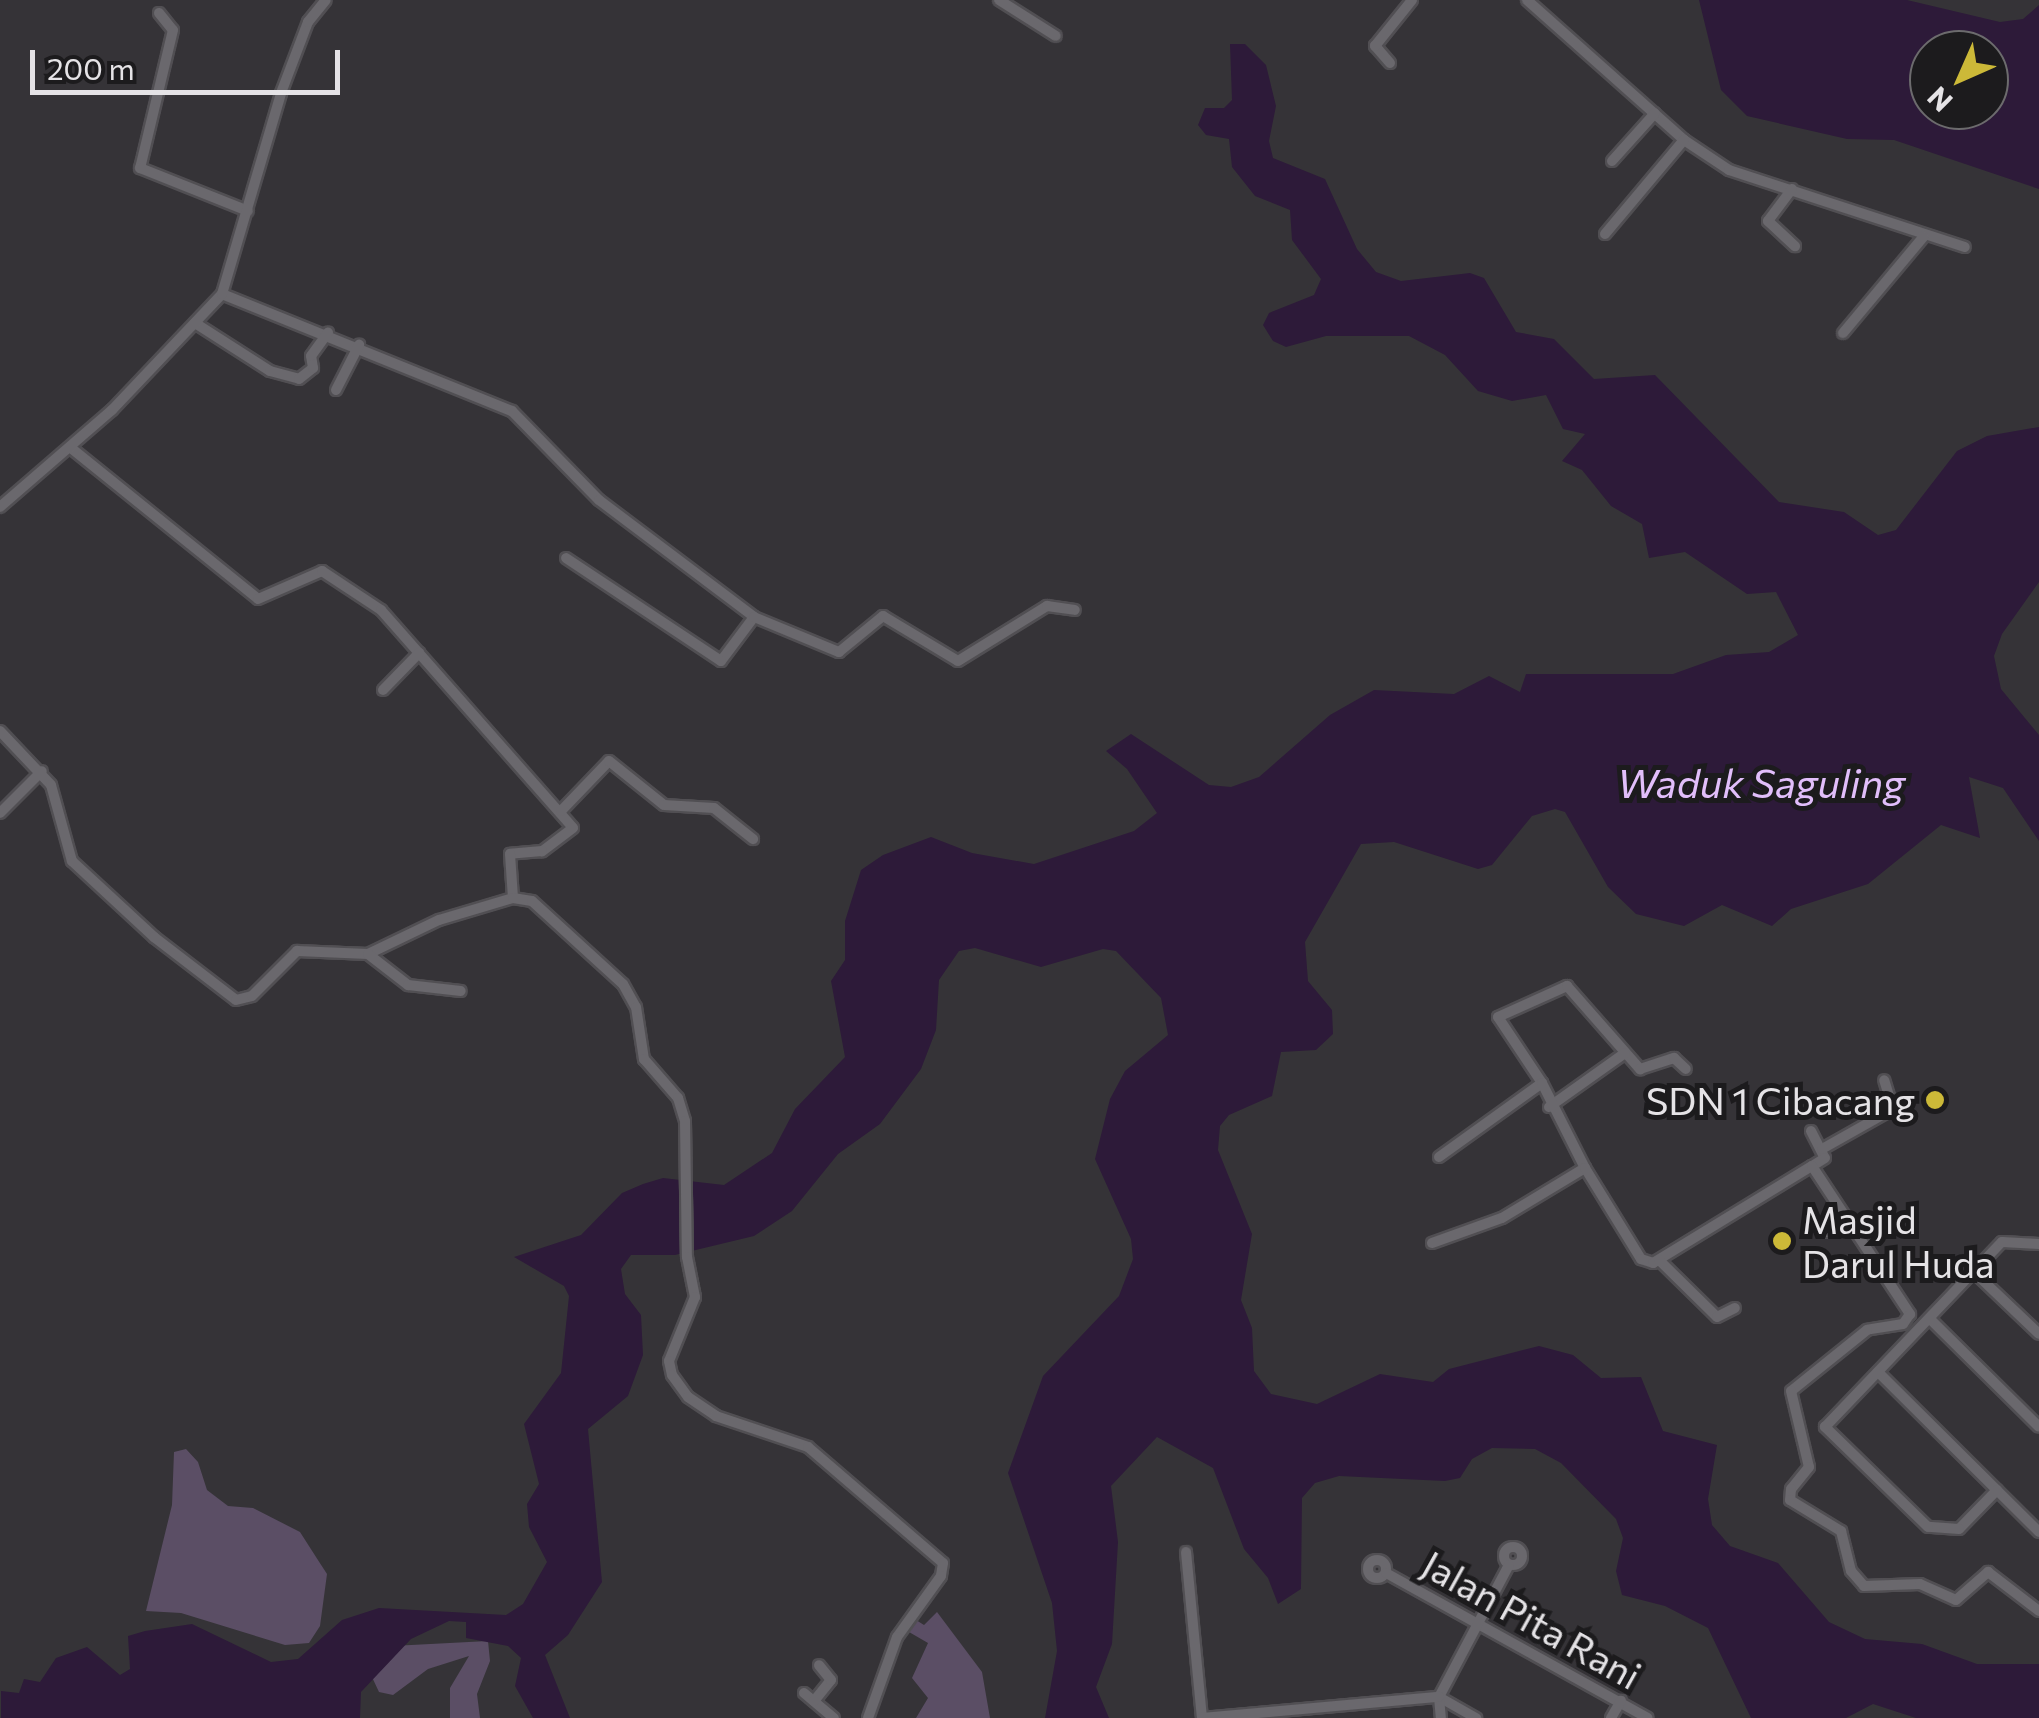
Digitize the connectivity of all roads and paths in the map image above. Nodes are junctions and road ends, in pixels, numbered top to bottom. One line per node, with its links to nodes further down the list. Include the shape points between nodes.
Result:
1 (326, 0): 12 (street, via 293,59)
2 (998, 0): 6 (street)
3 (1412, 0): 7 (street, via 1375,46)
4 (1526, 0): 8 (street)
5 (160, 13): 12 (street, via 173,30 140,168)
6 (1056, 36)
7 (1390, 63)
8 (1655, 113): 9 (street); 10 (street)
9 (1684, 140): 11 (street, via 1729,170); 13 (street, via 1620,208)
10 (1612, 160)
11 (1792, 190): 14 (street); 15 (street, via 1768,221)
12 (248, 211): 17 (street)
13 (1606, 234)
14 (1924, 236): 16 (street); 20 (street)
15 (1795, 246)
16 (1965, 248)
17 (222, 294): 18 (street); 19 (street)
18 (195, 323): 19 (street, via 270,372 299,379 313,368 312,353); 23 (street)
19 (328, 333): 21 (street)
20 (1843, 333)
21 (359, 345): 22 (street); 27 (street, via 512,411 599,500)
22 (336, 390)
23 (71, 448): 24 (street); 28 (street, via 246,592 265,598 322,572 380,610)
24 (0, 507)
25 (566, 558): 27 (street, via 719,660)
26 (1075, 610): 27 (street, via 1046,606 958,661 882,616 838,652)
27 (754, 618)
28 (419, 652): 29 (street); 32 (street)
29 (384, 690)
30 (0, 731): 31 (street)
31 (42, 772): 33 (street); 36 (street, via 72,861 229,996 252,996 297,951)
32 (561, 811): 34 (street, via 610,761 664,805 714,808); 35 (street, via 573,828 564,838 542,851 509,856)
33 (0, 812)
34 (754, 839)
35 (513, 898): 36 (street, via 439,920); 74 (street, via 542,909 632,996 644,1058 678,1098 685,1121 687,1257 695,1297 669,1361 680,1388 716,1416 808,1448 942,1563 942,1576 897,1637)
36 (368, 954): 37 (street, via 408,985)
37 (461, 990)
38 (1625, 1053): 39 (street, via 1644,1071 1674,1058); 41 (street, via 1572,988 1563,987 1498,1017); 42 (street)
39 (1686, 1069)
40 (1884, 1080): 44 (street, via 1896,1106)
41 (1542, 1083): 42 (street); 45 (street)
42 (1549, 1108): 47 (street)
43 (1812, 1130): 44 (street)
44 (1822, 1149): 46 (street, via 1825,1158)
45 (1439, 1157)
46 (1812, 1166): 48 (street); 52 (street)
47 (1585, 1168): 50 (street, via 1502,1218); 52 (street, via 1641,1259)
48 (1844, 1219): 49 (street); 64 (street, via 1910,1317 1867,1330 1790,1390 1809,1466 1790,1500 1842,1531 1851,1571 1864,1586 1920,1584 1956,1600 1988,1572)
49 (1827, 1232)
50 (1432, 1243)
51 (2039, 1244): 53 (street, via 2002,1242)
52 (1659, 1260): 54 (street, via 1717,1317)
53 (1975, 1273): 55 (street); 56 (street)
54 (1734, 1308)
55 (1930, 1318): 57 (street); 58 (street)
56 (2039, 1334)
57 (1878, 1372): 59 (street); 59 (street, via 1825,1427 1928,1527 1959,1529)
58 (2039, 1426)
59 (1997, 1490): 60 (street)
60 (2039, 1532)
61 (1186, 1552): 75 (street)
62 (1509, 1565): 65 (street)
63 (1386, 1573): 65 (street, Jalan Pita Rani)
64 (2039, 1611)
65 (1480, 1624): 68 (street); 70 (street, Jalan Pita Rani)
66 (818, 1665): 69 (street, via 831,1680)
67 (804, 1693): 69 (street)
68 (1439, 1697): 71 (street); 77 (street); 78 (street)
69 (814, 1701): 73 (street)
70 (1621, 1702): 79 (street); 80 (street, Jalan Pita Rani)
71 (1362, 1704): 72 (street); 76 (street)
72 (1289, 1714): 75 (street)
73 (834, 1718)
74 (868, 1718)
75 (1202, 1718)
76 (1363, 1718)
77 (1441, 1718)
78 (1476, 1718)
79 (1611, 1718)
80 (1648, 1718)

